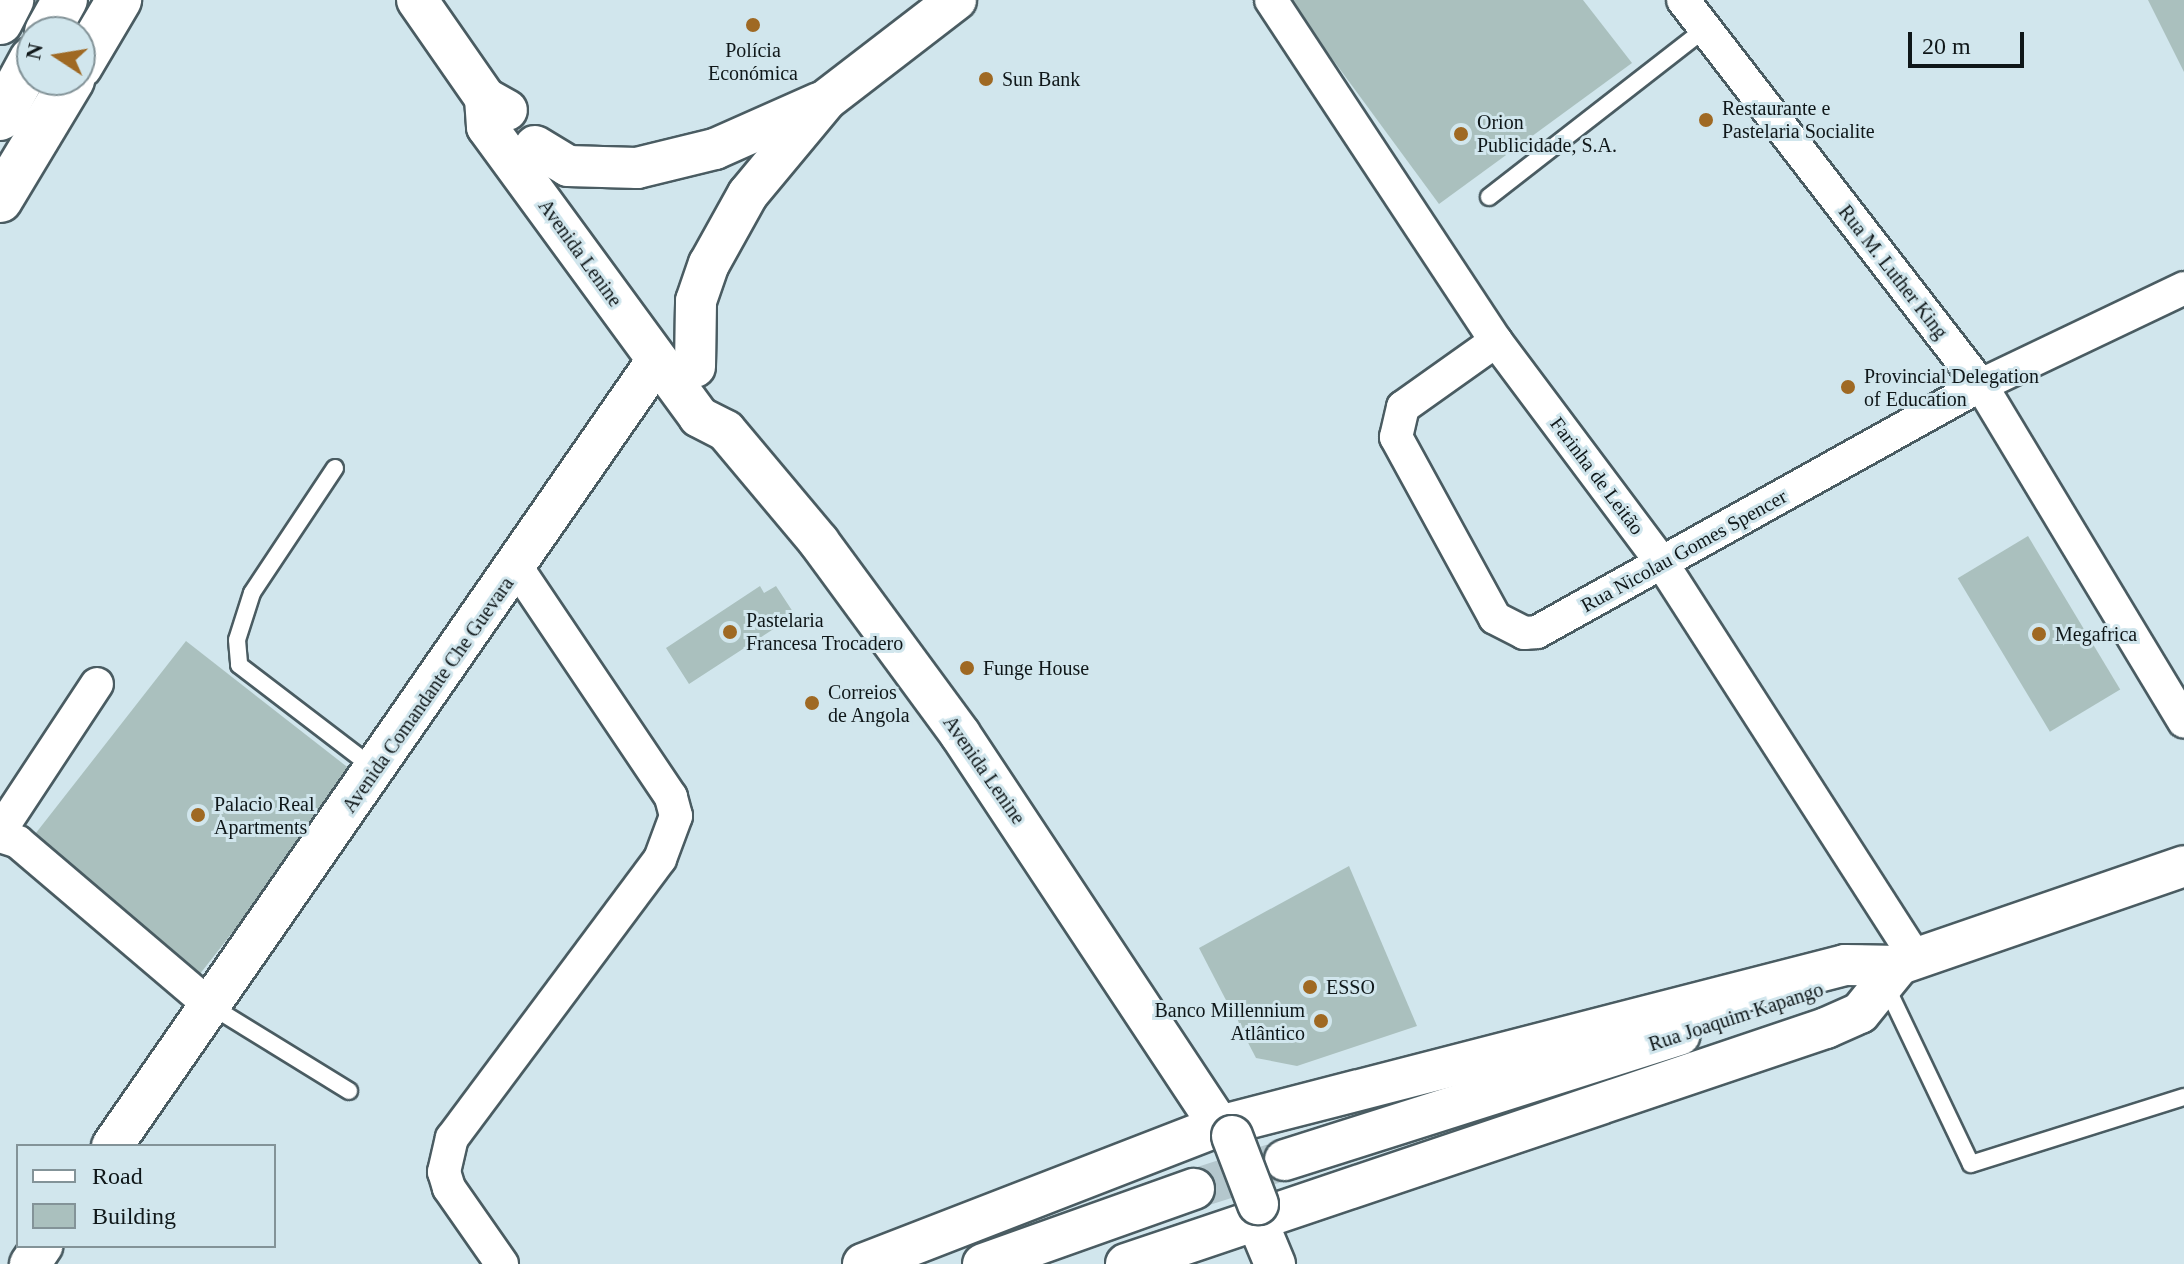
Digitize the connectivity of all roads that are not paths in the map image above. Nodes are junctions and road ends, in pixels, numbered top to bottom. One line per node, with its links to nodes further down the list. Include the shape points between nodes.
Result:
1 (11, 0): 7 (main road)
2 (119, 0): 9 (main road)
3 (417, 0): 12 (street, Avenida Lenine)
4 (956, 0): 13 (street)
5 (1271, 0): 19 (street, Farinha de Leitão)
6 (1683, 0): 8 (street, Rua M. Luther King)
7 (0, 22)
8 (1705, 29): 16 (lane); 21 (street, Rua M. Luther King)
9 (96, 39)
10 (16, 88): 14 (main road)
11 (62, 96): 17 (main road)
12 (485, 98): 15 (street, Avenida Lenine, via 509,111); 20 (street, Avenida Lenine, via 487,127)
13 (826, 100): 15 (street, via 715,149 637,168 568,166); 20 (street, via 748,194 709,264 692,332)
14 (0, 118)
15 (535, 146): 20 (street, Avenida Lenine)
16 (1489, 197)
17 (0, 200)
18 (2184, 288): 21 (street, Rua Nicolau Gomes Spencer)
19 (1496, 341): 23 (street, Farinha de Leitão); 23 (street, Rua Nicolau Gomes Spencer, via 1403,407 1396,421 1396,437 1495,618 1512,629 1537,632)
20 (676, 363): 24 (street, Avenida Comandante Che Guevara); 34 (street, Avenida Lenine, via 699,417 726,431 819,542 960,734)
21 (1981, 385): 23 (street, Rua Nicolau Gomes Spencer); 26 (street, Rua M. Luther King)
22 (335, 468): 27 (lane, via 252,593 237,640 239,665)
23 (1662, 563): 30 (street, Farinha de Leitão)
24 (517, 568): 27 (street, Avenida Comandante Che Guevara); 39 (street, via 671,797 676,816 660,859 452,1138 444,1172 449,1188)
25 (97, 684): 28 (street)
26 (2184, 722)
27 (376, 770): 31 (street, Avenida Comandante Che Guevara)
28 (0, 834): 31 (street, via 18,842)
29 (2184, 866): 30 (street, Rua Joaquim Kapango)
30 (1900, 970): 33 (lane, via 1971,1164); 34 (street, via 1845,965); 36 (street, Rua Joaquim Kapango); 38 (street, via 1860,1013 1826,1028)
31 (211, 1006): 32 (lane); 35 (street, Avenida Comandante Che Guevara)
32 (349, 1091)
33 (2184, 1097)
34 (1223, 1135): 38 (street, Avenida Lenine, bridge); 40 (street)
35 (113, 1144)
36 (1285, 1160)
37 (1194, 1189): 41 (street)
38 (1253, 1211): 42 (street); 43 (street, Avenida Lenine)
39 (502, 1264)
40 (863, 1264)
41 (983, 1264)
42 (1126, 1264)
43 (1275, 1264)

